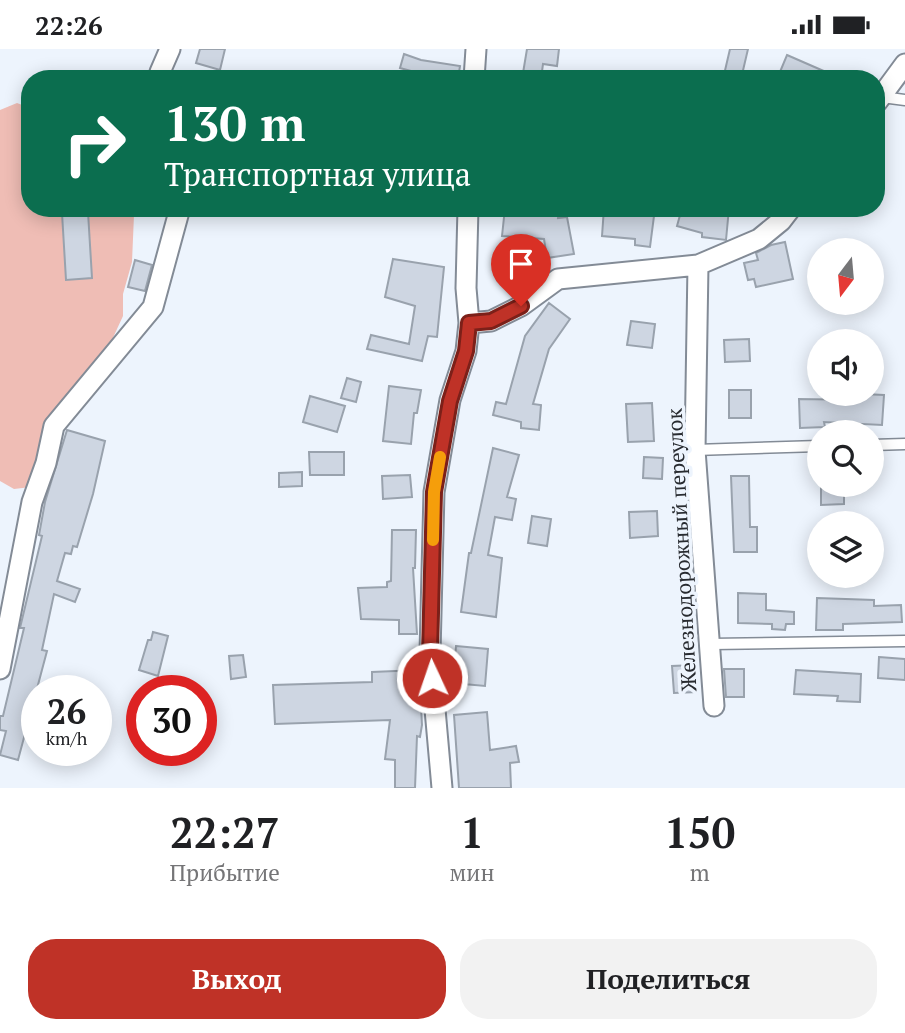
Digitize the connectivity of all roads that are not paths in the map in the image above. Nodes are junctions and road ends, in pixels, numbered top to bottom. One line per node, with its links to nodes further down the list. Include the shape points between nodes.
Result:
1 (170, 49): 4 (street)
2 (476, 49): 5 (street)
3 (905, 64): 6 (street)
4 (161, 70)
5 (475, 70)
6 (885, 91)
7 (885, 99): 8 (lane)
8 (905, 100)
9 (178, 217): 20 (street, via 153,307 54,426 32,502)
10 (468, 217): 13 (street)
11 (784, 217): 12 (street, via 759,239)
12 (698, 265): 13 (street, via 558,279 491,321); 17 (street, Железнодорожный переулок)
13 (469, 323): 22 (street, via 434,492 430,653)
14 (905, 444): 15 (lane)
15 (884, 445)
16 (807, 446): 17 (lane)
17 (695, 450): 19 (street, Железнодорожный переулок)
18 (905, 641): 19 (lane)
19 (711, 644): 21 (street, Железнодорожный переулок)
20 (0, 669)
21 (713, 706)
22 (442, 788)

